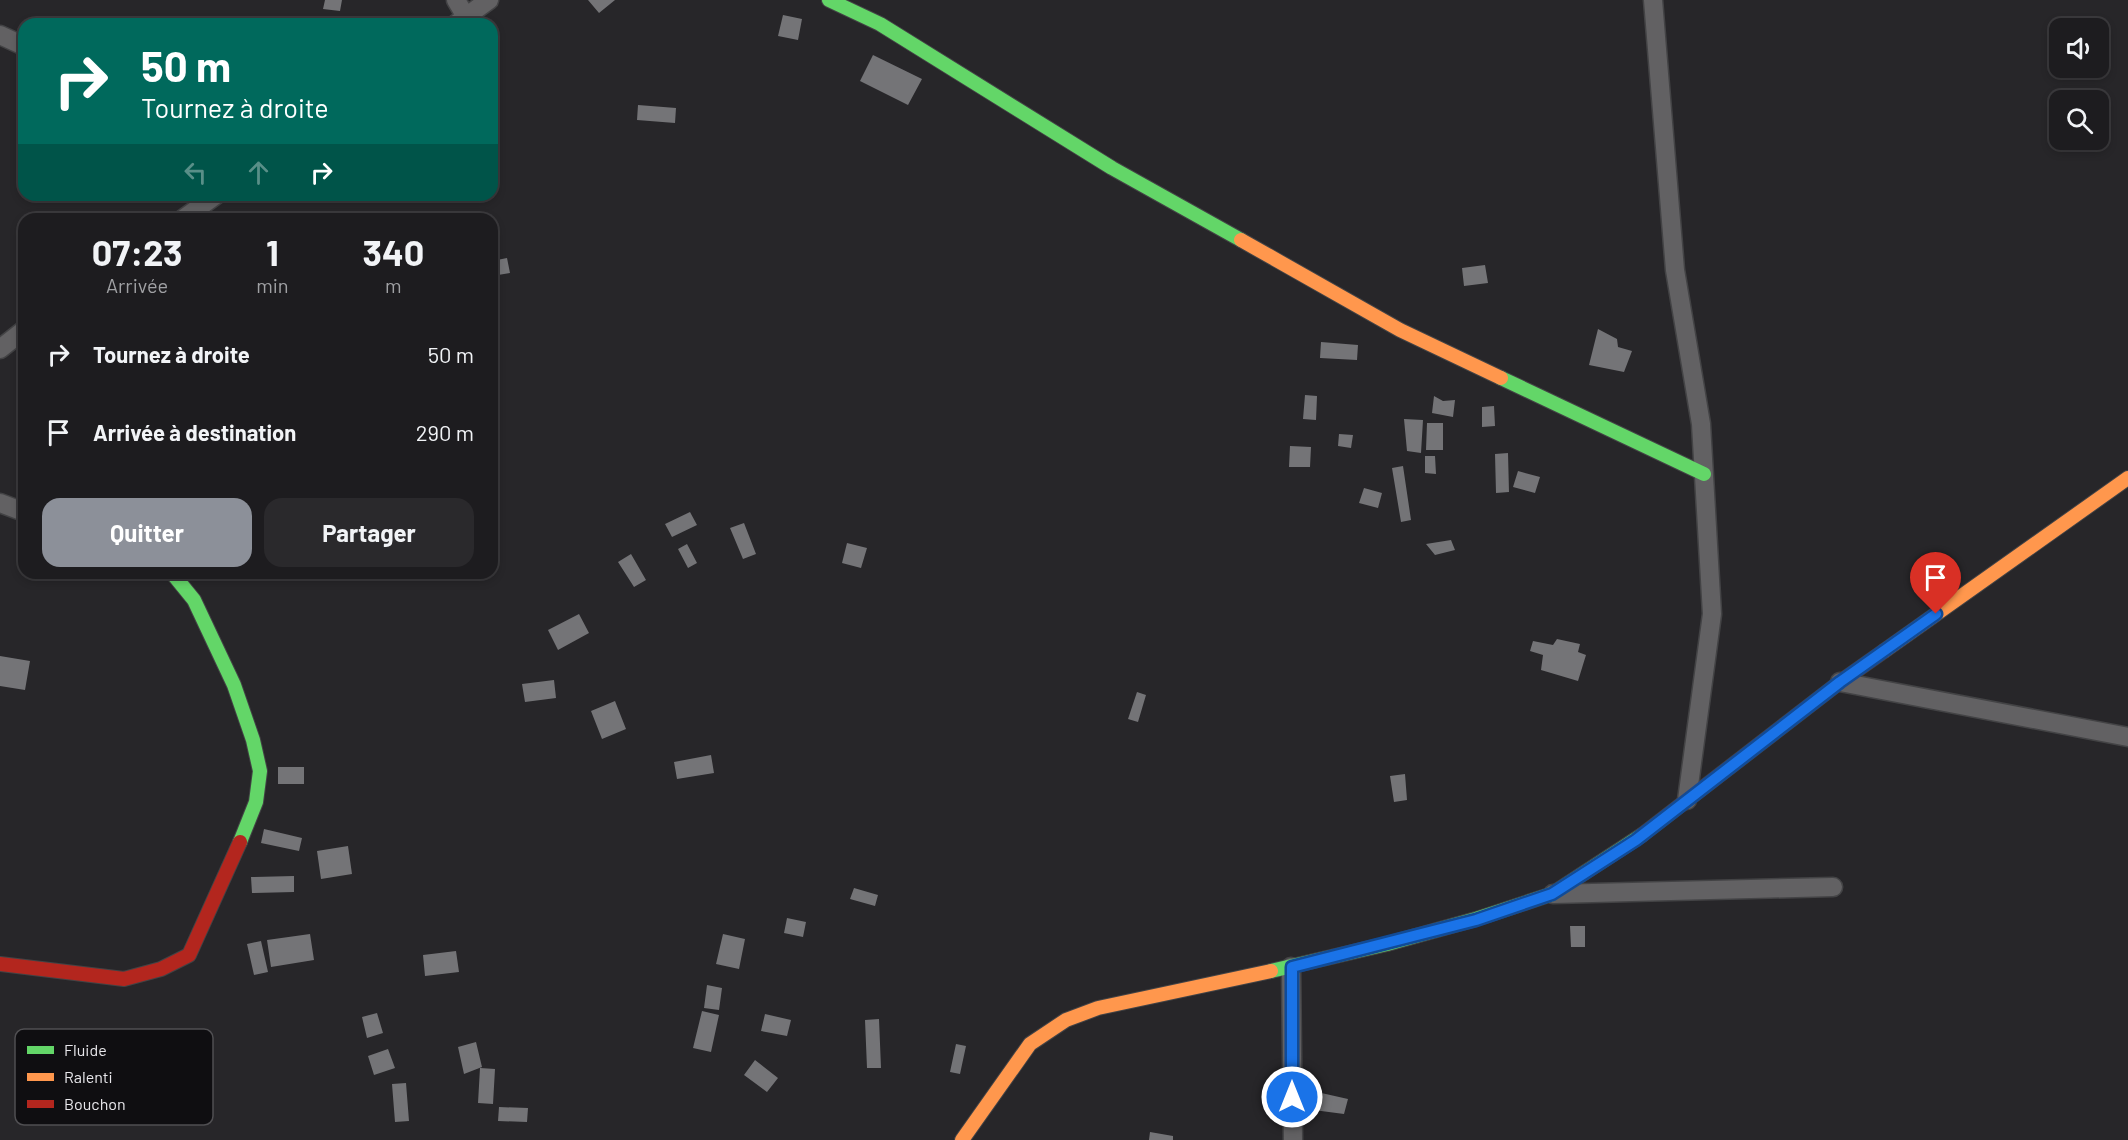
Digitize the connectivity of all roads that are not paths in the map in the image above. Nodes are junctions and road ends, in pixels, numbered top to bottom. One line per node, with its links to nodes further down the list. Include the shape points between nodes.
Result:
1 (456, 0): 5 (street)
2 (489, 0): 6 (street)
3 (829, 0): 13 (street, via 880,24 1112,168 1400,330)
4 (1653, 0): 13 (street, via 1675,270 1701,424)
5 (460, 18)
6 (464, 18)
7 (0, 35): 8 (street)
8 (18, 43)
9 (208, 201): 10 (street)
10 (191, 213)
11 (18, 335): 12 (street)
12 (0, 349)
13 (1704, 474): 20 (street, via 1712,614)
14 (2128, 478): 18 (street)
15 (0, 503): 16 (street)
16 (18, 510)
17 (177, 579): 23 (street, via 194,600 234,685 260,771 255,802 189,955 161,969 124,979)
18 (1840, 682): 19 (street); 20 (street)
19 (2128, 737)
20 (1688, 800): 22 (street, via 1636,840)
21 (1833, 887): 22 (street)
22 (1552, 894): 24 (street, via 1476,920)
23 (0, 964)
24 (1292, 967): 25 (street, via 1098,1008 1066,1020 1030,1044); 26 (street)
25 (962, 1140)
26 (1293, 1140)

